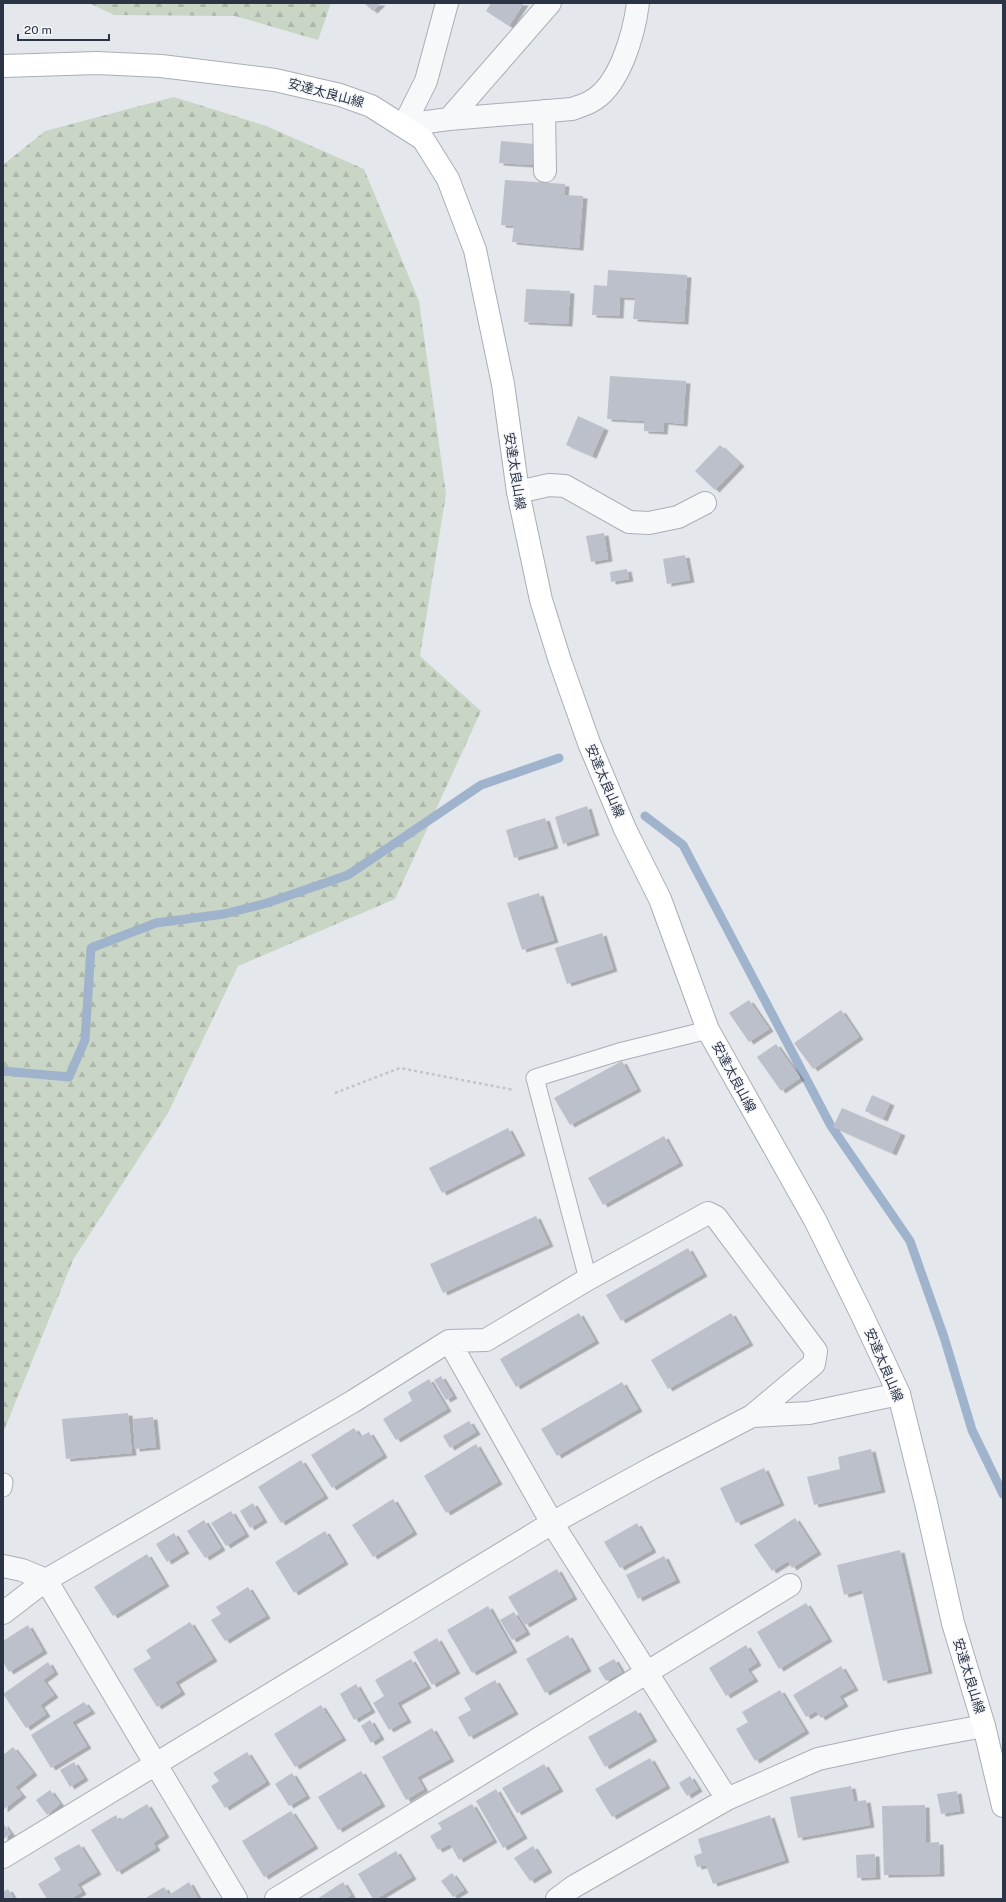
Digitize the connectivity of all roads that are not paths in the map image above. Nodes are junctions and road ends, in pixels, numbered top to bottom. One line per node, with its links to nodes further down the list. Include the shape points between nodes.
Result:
1 (447, 3): 7 (street, via 426,81)
2 (550, 3): 6 (street)
3 (638, 3): 5 (street, via 630,42 618,70 605,89 591,102 572,109)
4 (6, 70): 7 (main road, 安達太良山線, via 97,63 161,66 275,80 352,99 371,106)
5 (544, 112): 6 (street); 8 (street)
6 (449, 119): 7 (street)
7 (404, 125): 9 (main road, 安達太良山線, via 423,139 448,178 475,250 503,384)
8 (545, 171)
9 (518, 492): 10 (street, via 549,485 565,486 629,522 649,523 678,517); 11 (main road, 安達太良山線, via 541,600 560,661 622,822 660,899)
10 (705, 503)
11 (708, 1030): 12 (lane, via 619,1052 535,1078); 14 (main road, 安達太良山線, via 815,1220)
12 (588, 1279): 13 (street, via 486,1340); 15 (street, via 708,1213 716,1217 816,1351 814,1364)
13 (448, 1341): 18 (street); 20 (street, via 352,1402)
14 (899, 1394): 15 (street, via 809,1414); 24 (main road, 安達太良山線, via 953,1623)
15 (752, 1416): 18 (street)
16 (4, 1482): 17 (lane)
17 (3, 1488)
18 (552, 1523): 23 (street); 25 (street)
19 (3, 1566): 20 (street, via 22,1570)
20 (46, 1580): 22 (street); 25 (street)
21 (790, 1586): 23 (street)
22 (3, 1613)
23 (648, 1674): 26 (street); 30 (street)
24 (984, 1726): 26 (street, via 818,1759); 27 (main road, 安達太良山線)
25 (156, 1765): 28 (street); 29 (street)
26 (727, 1799): 31 (street)
27 (1003, 1806)
28 (3, 1857)
29 (236, 1899)
30 (276, 1899)
31 (556, 1899)

